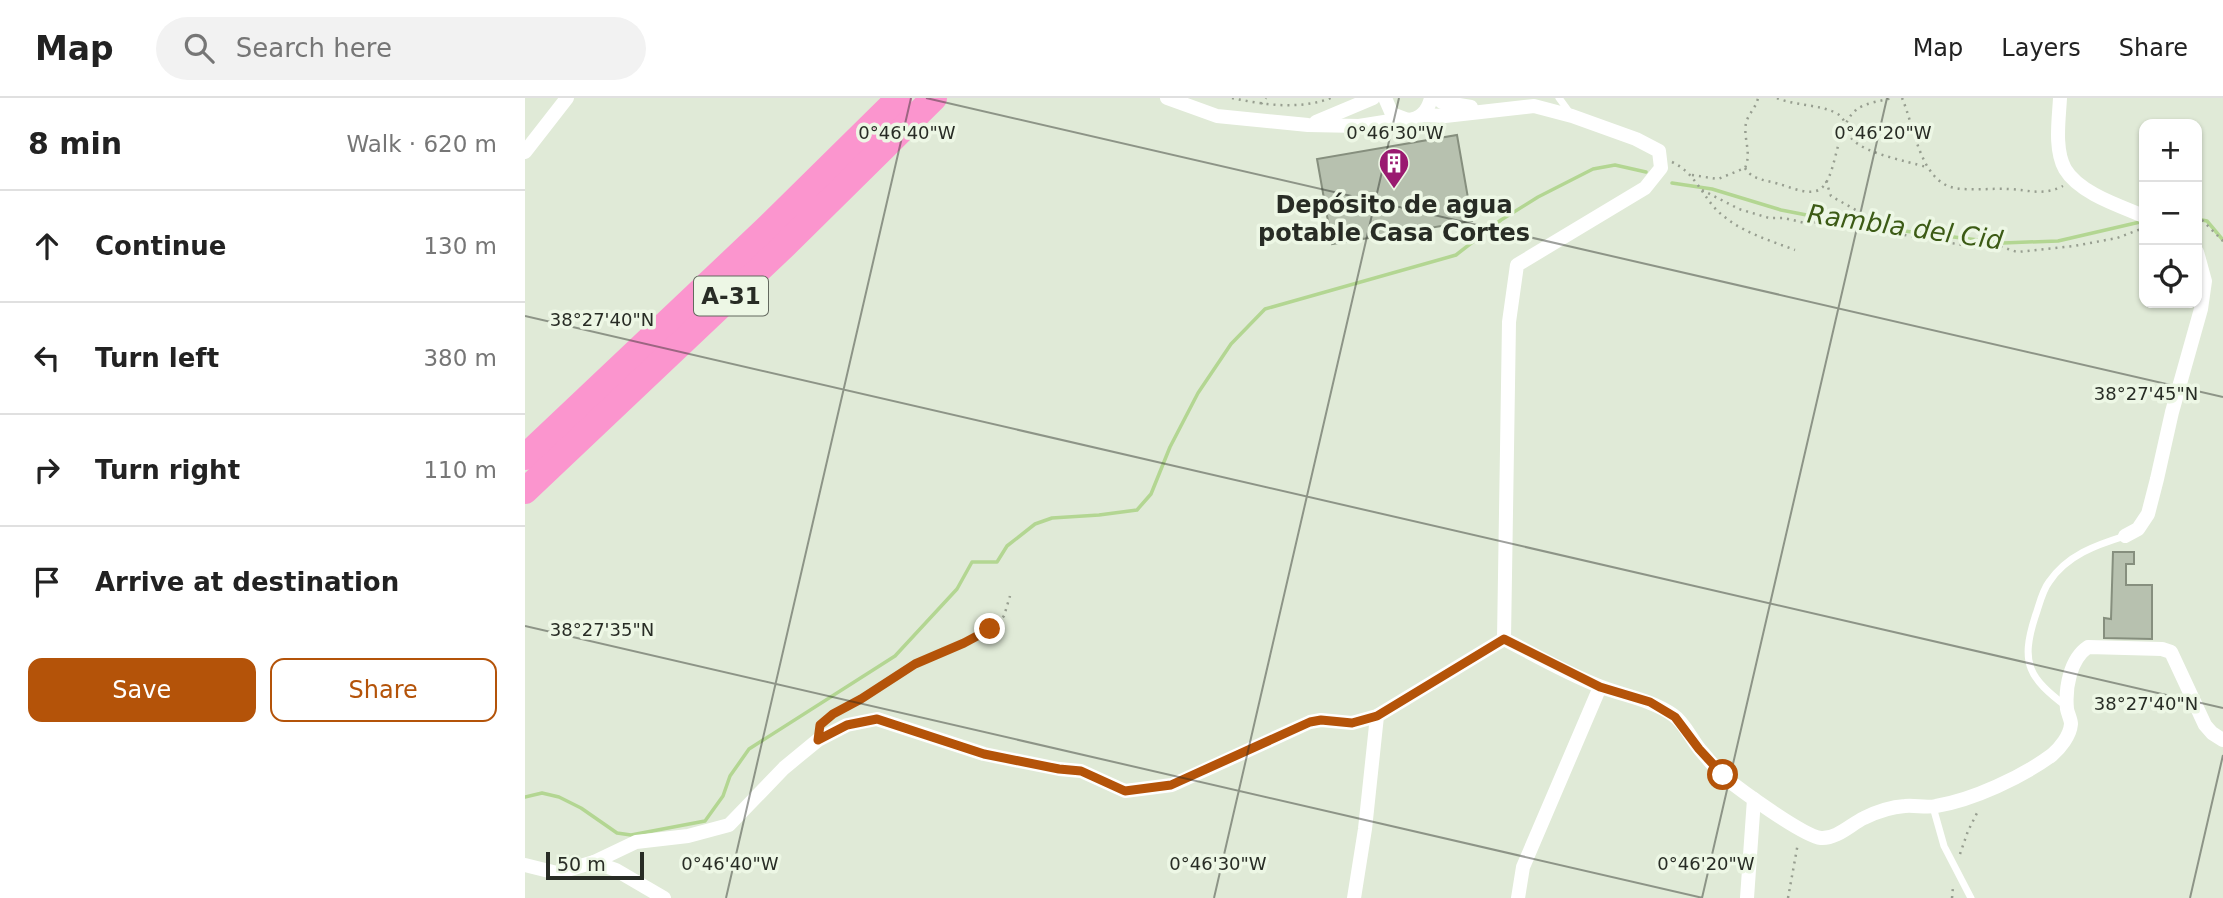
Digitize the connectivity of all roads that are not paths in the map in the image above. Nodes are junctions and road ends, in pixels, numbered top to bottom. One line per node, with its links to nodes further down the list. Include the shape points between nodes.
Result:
1 (566, 98): 16 (street)
2 (899, 98): 21 (highway, A-31)
3 (934, 98): 22 (highway, A-31)
4 (1167, 98): 15 (street, via 1217,116)
5 (1373, 98): 15 (street)
6 (1385, 98): 14 (street, via 1392,114)
7 (1431, 98): 12 (street)
8 (1437, 98): 11 (street, via 1464,107)
9 (1559, 98): 13 (lane)
10 (2060, 98): 17 (street, via 2059,146 2064,168 2095,194)
11 (1501, 108): 12 (street); 13 (street, via 1534,106)
12 (1422, 115): 14 (street)
13 (1572, 116): 24 (street, via 1659,151 1661,168 1645,188 1517,265 1509,322)
14 (1403, 120): 15 (street, via 1359,126)
15 (1308, 125)
16 (525, 152)
17 (2139, 214)
18 (2202, 270): 19 (street)
19 (2202, 302)
20 (2201, 308): 23 (street, via 2148,514 2138,529)
21 (525, 457)
22 (525, 491)
23 (2125, 536): 26 (lane, via 2087,548 2064,564 2047,583 2039,606 2028,646 2031,671)
24 (1504, 639): 25 (street); 27 (street)
25 (1600, 687): 29 (street, via 1650,702 1675,717 1723,775); 35 (street, via 1523,867)
26 (2067, 708): 28 (street, via 2067,687 2081,651 2088,647 2162,649 2171,652 2204,725); 30 (street, via 2071,725 2062,746 2050,756 1990,789)
27 (1377, 716): 31 (street, via 1352,723 1310,722 1171,785 1125,791 1081,771 984,754 877,719 847,725 818,740 729,825 636,842); 34 (street)
28 (2223, 740)
29 (1754, 799): 30 (street, via 1821,838 1880,811); 36 (street)
30 (1933, 807): 37 (lane, via 1944,846)
31 (594, 863): 32 (street, via 557,873); 33 (street, via 616,870)
32 (525, 865)
33 (664, 898)
34 (1354, 898)
35 (1518, 898)
36 (1747, 898)
37 (1971, 898)

